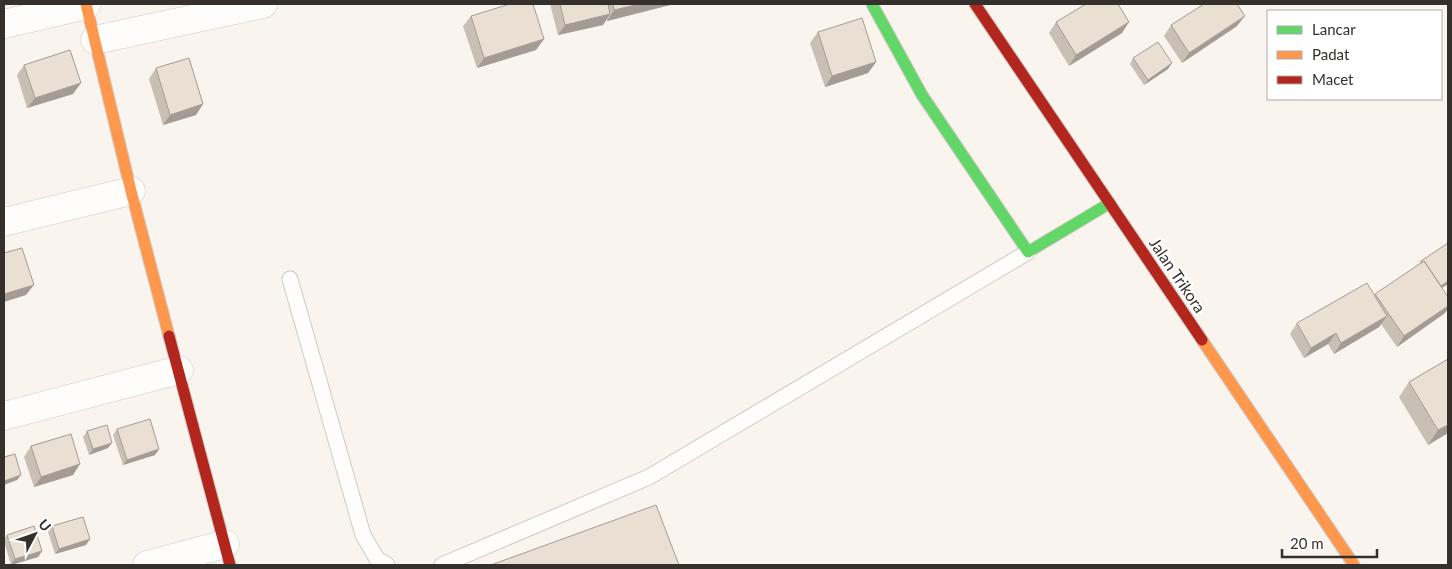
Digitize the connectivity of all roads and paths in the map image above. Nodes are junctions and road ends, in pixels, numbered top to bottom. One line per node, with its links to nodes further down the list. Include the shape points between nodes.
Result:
1 (86, 4): 5 (street); 6 (street)
2 (263, 4): 6 (street)
3 (872, 4): 10 (street, via 922,95)
4 (975, 4): 8 (street, Jalan Trikora)
5 (4, 24)
6 (95, 40): 7 (street)
7 (131, 191): 9 (street); 12 (street)
8 (1110, 203): 10 (street); 18 (street, Jalan Trikora)
9 (4, 222)
10 (1028, 252): 17 (lane, via 649,477)
11 (290, 279): 16 (lane, via 363,535 377,559)
12 (179, 370): 13 (street); 14 (street)
13 (4, 416)
14 (228, 554): 15 (street)
15 (147, 565)
16 (387, 565)
17 (442, 565)
18 (1354, 565)

